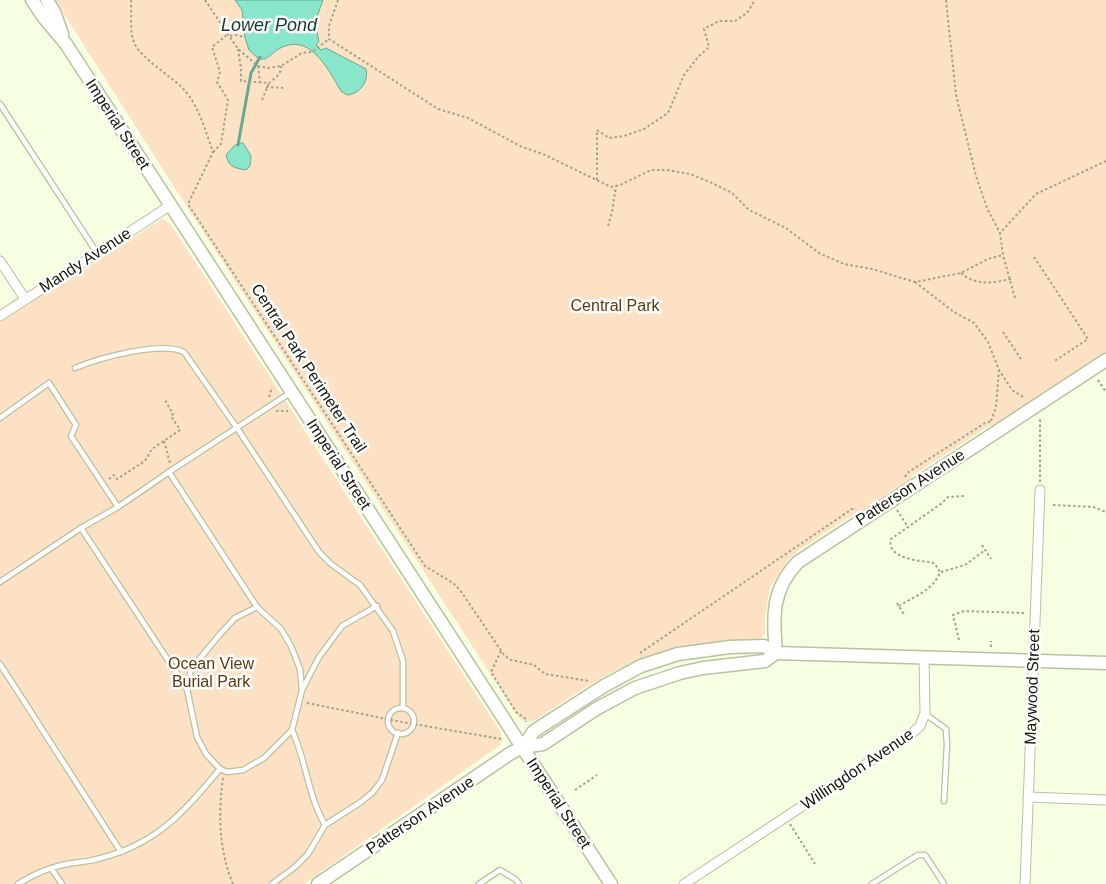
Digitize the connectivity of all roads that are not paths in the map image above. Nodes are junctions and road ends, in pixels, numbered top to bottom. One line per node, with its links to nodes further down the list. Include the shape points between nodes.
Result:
1 (32, 0): 3 (main road, Imperial Street)
2 (46, 0): 3 (main road, Imperial Street)
3 (66, 44): 5 (main road, Imperial Street)
4 (0, 104): 6 (lane)
5 (171, 205): 6 (street, Mandy Avenue); 12 (main road, Imperial Street)
6 (97, 253): 8 (street, Mandy Avenue)
7 (0, 261): 8 (street)
8 (25, 299): 9 (street, Mandy Avenue)
9 (0, 316)
10 (1106, 360): 22 (main road, Patterson Avenue, via 798,562 781,584 775,604)
11 (75, 368): 14 (lane, via 120,354 175,348 184,352)
12 (292, 392): 14 (lane); 33 (main road, Imperial Street)
13 (0, 418): 17 (lane, via 49,383 76,425 72,436)
14 (237, 428): 15 (lane); 20 (lane, via 319,552 360,585)
15 (170, 471): 17 (lane); 21 (lane)
16 (1040, 490): 24 (street, Maywood Street)
17 (118, 507): 18 (lane)
18 (81, 528): 19 (lane); 27 (lane)
19 (0, 582)
20 (377, 606): 28 (lane, via 342,626 319,657); 29 (lane, via 393,631 403,661)
21 (257, 607): 27 (lane, via 235,618 191,669); 28 (lane, via 281,629 291,646 300,669)
22 (776, 653): 23 (main road); 33 (main road, via 765,661 703,668 635,688 543,744); 33 (main road, via 764,646 730,647 678,654 641,666 534,732)
23 (924, 658): 24 (main road); 30 (street, Willingdon Avenue)
24 (1034, 661): 25 (main road); 35 (street, Maywood Street)
25 (1106, 663)
26 (0, 664): 39 (lane)
27 (187, 689): 34 (lane, via 196,737 206,754)
28 (302, 690): 31 (lane)
29 (403, 708): 32 (lane, via 394,709 388,719 389,727); 32 (lane, via 410,712 414,724 406,733)
30 (925, 713): 37 (lane, via 946,729); 48 (street, Willingdon Avenue, via 920,726 909,736)
31 (292, 730): 34 (lane, via 264,758 243,770); 38 (lane)
32 (398, 734): 38 (lane, via 382,780 373,792)
33 (523, 747): 44 (main road, Patterson Avenue); 47 (main road, Imperial Street)
34 (222, 770): 39 (lane, via 173,822 151,838)
35 (1028, 797): 36 (street); 51 (street, Maywood Street)
36 (1106, 800)
37 (944, 801)
38 (325, 825): 43 (lane, via 308,854)
39 (121, 852): 40 (lane)
40 (51, 868): 41 (lane); 42 (lane)
41 (18, 884)
42 (62, 884)
43 (272, 884)
44 (318, 884)
45 (479, 884): 46 (lane, via 500,870 516,878)
46 (519, 884)
47 (611, 884)
48 (684, 884)
49 (872, 884): 50 (lane, via 918,855 925,855)
50 (944, 884)
51 (1025, 884)

